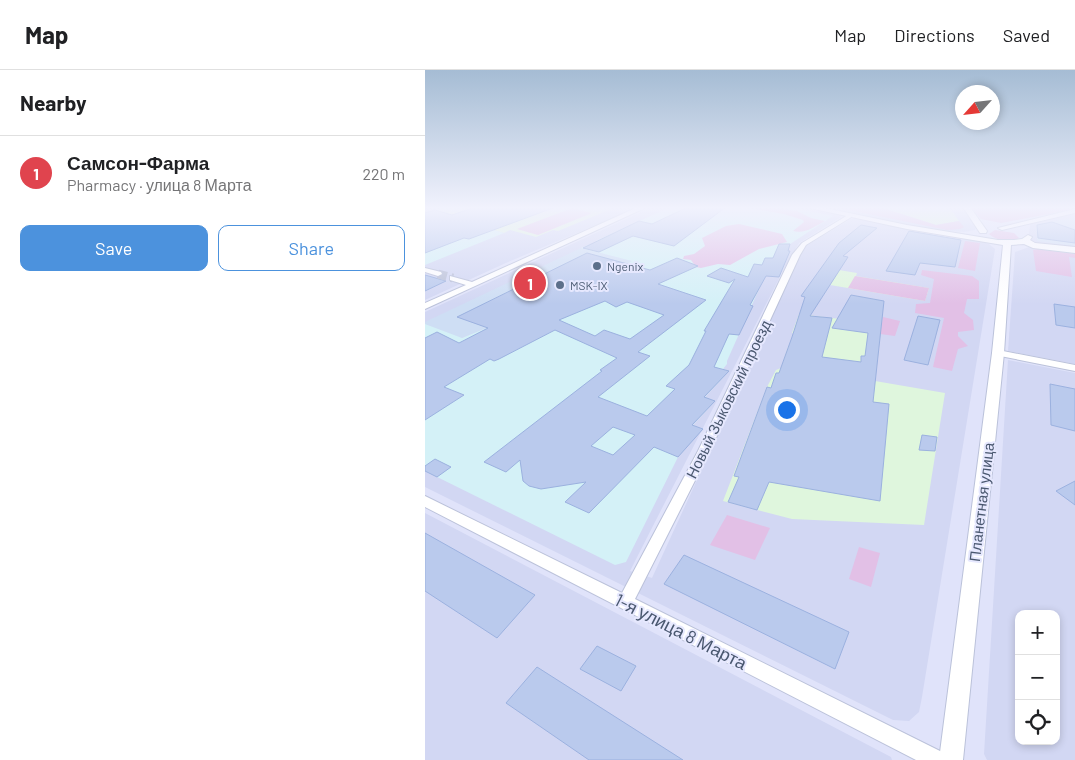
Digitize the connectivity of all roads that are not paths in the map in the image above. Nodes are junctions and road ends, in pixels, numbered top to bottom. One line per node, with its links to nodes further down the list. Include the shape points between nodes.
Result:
1 (572, 239): 12 (street)
2 (812, 239): 17 (street, Новый Зыковский проезд, via 796,255 704,451)
3 (983, 239): 6 (street)
4 (991, 239): 6 (street)
5 (1026, 239): 7 (street); 8 (street, via 1033,244)
6 (995, 241): 7 (street)
7 (1007, 243): 14 (street, Планетная улица)
8 (1075, 250)
9 (425, 270): 10 (street)
10 (438, 274)
11 (453, 278): 12 (street)
12 (472, 284): 13 (street)
13 (425, 306)
14 (998, 353): 15 (street); 19 (street, Планетная улица)
15 (1075, 368)
16 (425, 500): 17 (street, 1-я улица 8 Марта)
17 (625, 602): 18 (street, 1-я улица 8 Марта)
18 (937, 760)
19 (951, 760)

